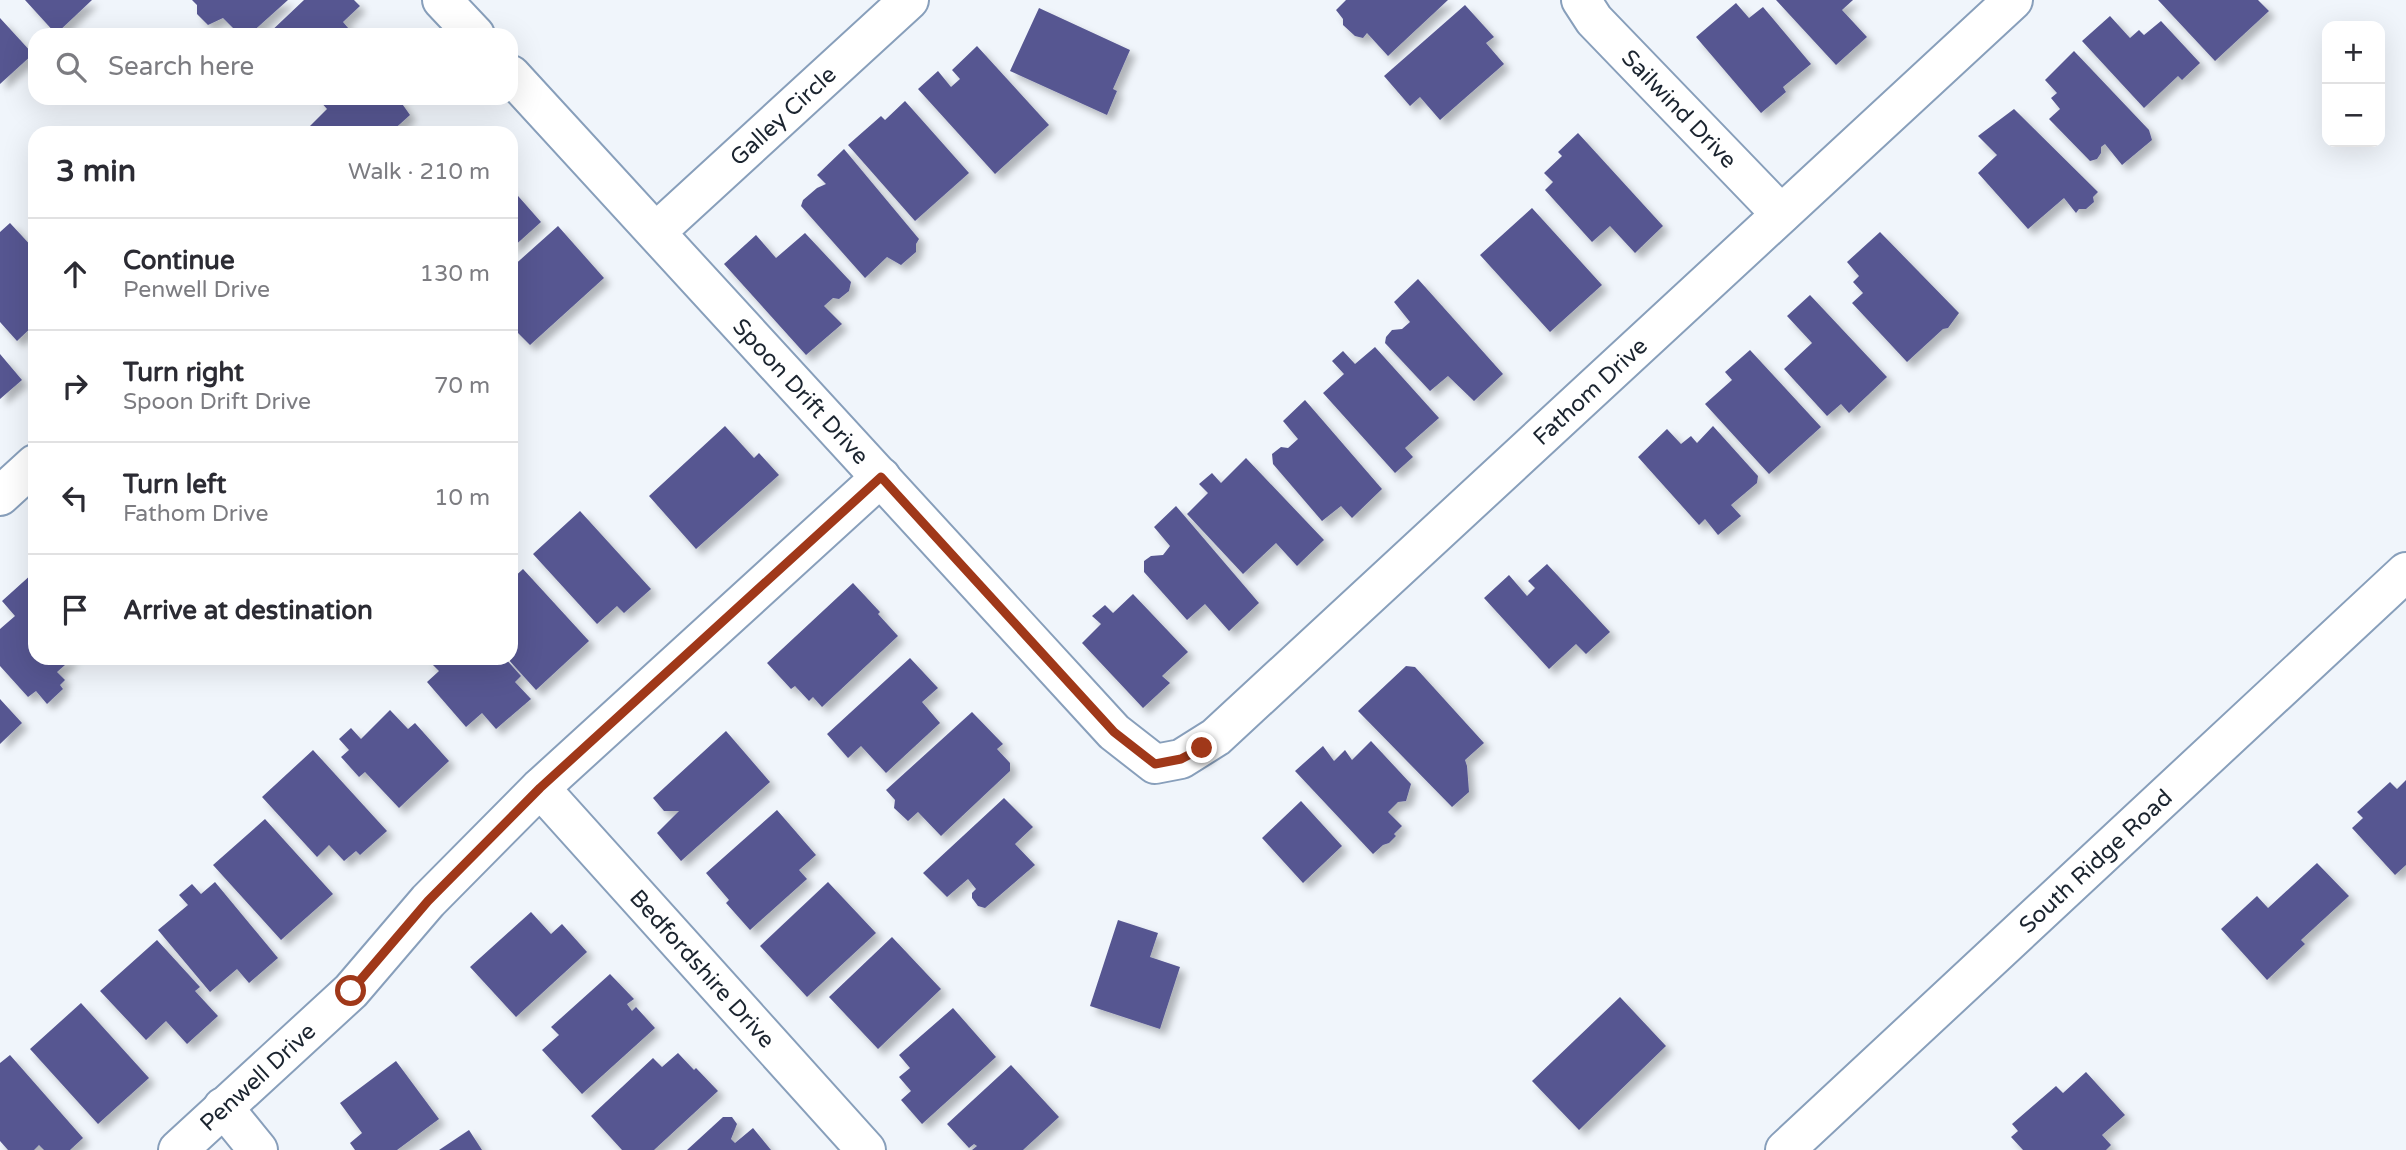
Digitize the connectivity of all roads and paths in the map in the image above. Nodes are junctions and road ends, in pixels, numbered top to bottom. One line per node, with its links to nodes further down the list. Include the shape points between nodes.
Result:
1 (442, 0): 5 (street)
2 (909, 0): 8 (street, Galley Circle)
3 (1581, 0): 7 (street, Sailwind Drive, via 1594,20)
4 (2013, 0): 7 (street, Fathom Drive)
5 (468, 28)
6 (518, 83): 8 (street, Spoon Drift Drive)
7 (1781, 214): 13 (street, Fathom Drive, via 1216,737 1181,759)
8 (656, 232): 10 (street, Spoon Drift Drive)
9 (28, 470): 11 (street)
10 (881, 477): 13 (street, Spoon Drift Drive, via 1114,732); 14 (street, Penwell Drive)
11 (0, 496)
12 (2406, 572): 19 (street, South Ridge Road)
13 (1155, 764)
14 (540, 788): 15 (street, Penwell Drive, via 428,901 351,991); 18 (street, Bedfordshire Drive)
15 (223, 1107): 16 (street, Penwell Drive); 17 (street)
16 (178, 1150)
17 (258, 1150)
18 (866, 1150)
19 (1785, 1150)

